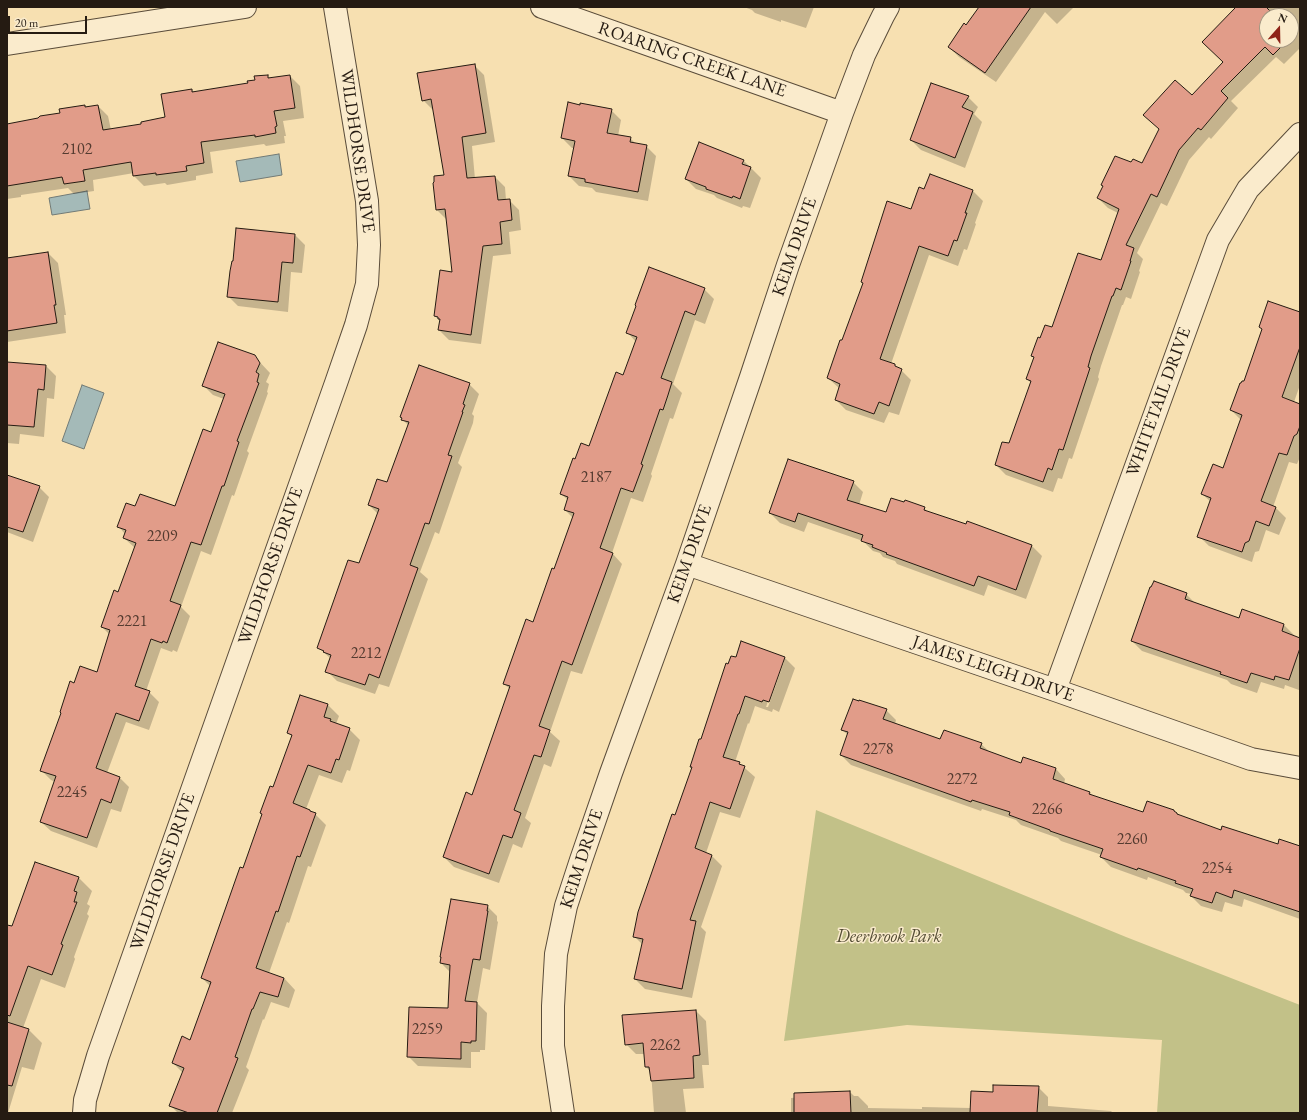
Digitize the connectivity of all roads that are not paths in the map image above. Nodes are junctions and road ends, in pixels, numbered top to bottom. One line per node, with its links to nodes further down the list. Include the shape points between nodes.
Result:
1 (246, 7): 5 (street)
2 (335, 7): 11 (street, WILDHORSE DRIVE, via 367,201 367,284 336,383 98,1056 85,1100)
3 (542, 7): 6 (street, ROARING CREEK LANE)
4 (888, 7): 6 (street, KEIM DRIVE, via 864,56)
5 (7, 44)
6 (842, 113): 8 (street, KEIM DRIVE)
7 (1300, 134): 9 (street, WHITETAIL DRIVE, via 1248,189 1218,240)
8 (687, 564): 9 (street, JAMES LEIGH DRIVE); 12 (street, KEIM DRIVE, via 608,780 566,906 556,954 553,1006 553,1046)
9 (1055, 690): 10 (street, JAMES LEIGH DRIVE, via 1251,759)
10 (1300, 768)
11 (84, 1113)
12 (564, 1113)

